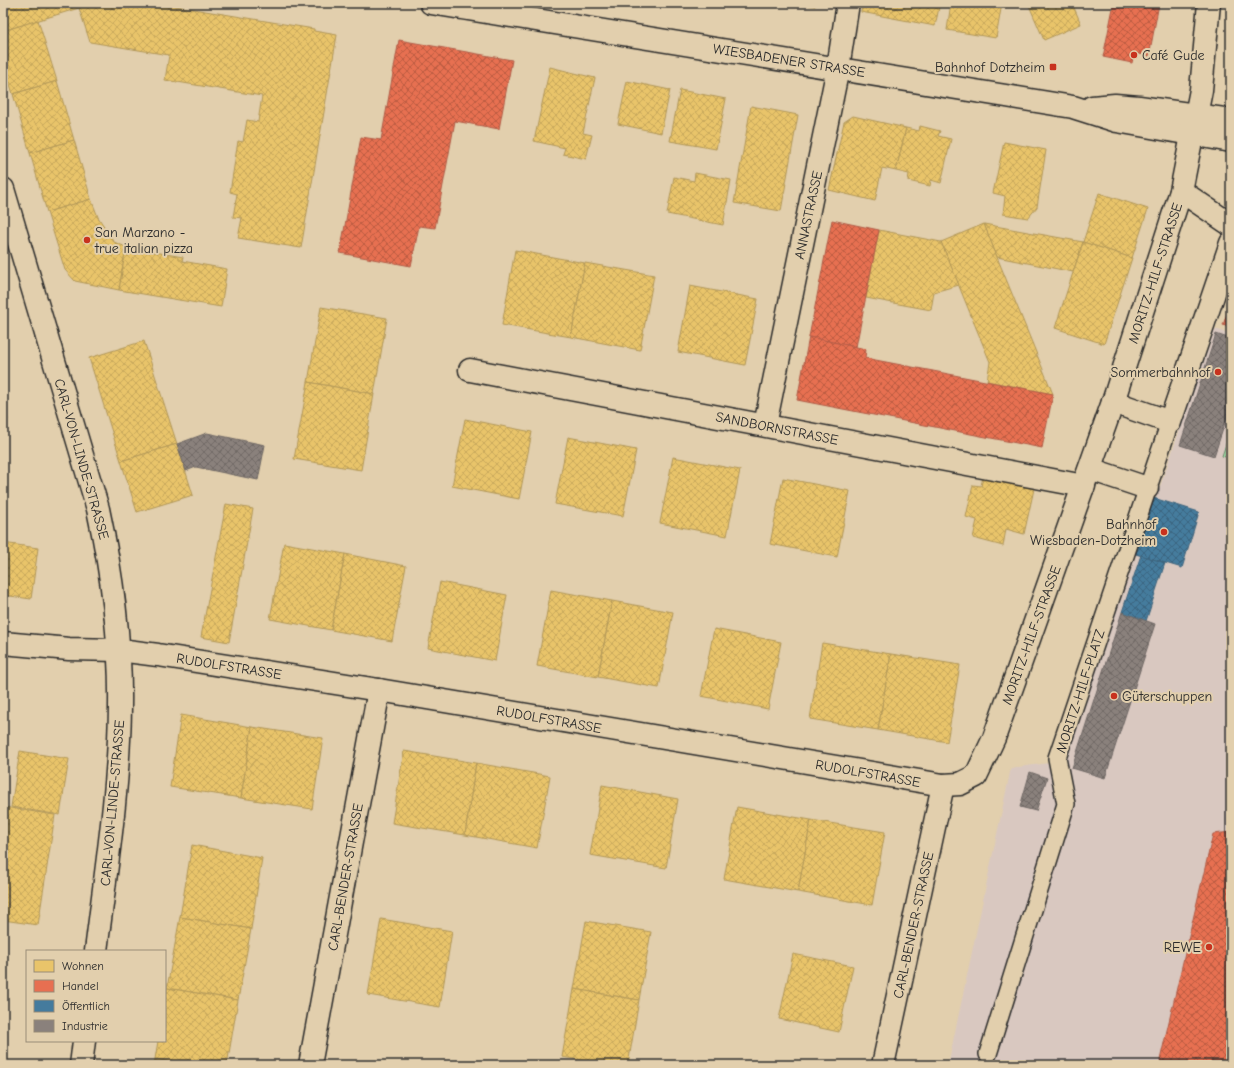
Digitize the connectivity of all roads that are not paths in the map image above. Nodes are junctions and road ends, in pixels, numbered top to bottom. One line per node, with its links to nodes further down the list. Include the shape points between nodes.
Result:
1 (433, 3): 5 (street, WIESBADENER STRASSE)
2 (483, 3): 5 (street, WIESBADENER STRASSE)
3 (848, 3): 6 (street, ANNASTRASSE)
4 (1209, 3): 8 (street, MORITZ-HILF-STRASSE)
5 (505, 14): 6 (street, WIESBADENER STRASSE)
6 (838, 68): 8 (street, WIESBADENER STRASSE, via 1073,107 1133,106); 17 (street, ANNASTRASSE)
7 (1231, 120): 8 (street, WIESBADENER STRASSE)
8 (1195, 125): 9 (street, WIESBADENER STRASSE); 11 (street, MORITZ-HILF-STRASSE)
9 (1231, 141)
10 (3, 189): 21 (street, CARL-VON-LINDE-STRASSE, via 98,509 108,555)
11 (1181, 191): 12 (street, MORITZ-HILF-STRASSE); 15 (street, MORITZ-HILF-STRASSE)
12 (1231, 225)
13 (1231, 243): 16 (street)
14 (470, 370): 17 (street, SANDBORNSTRASSE)
15 (1113, 402): 16 (street); 18 (street, MORITZ-HILF-STRASSE)
16 (1170, 422): 19 (lane, MORITZ-HILF-PLATZ)
17 (765, 426): 18 (street, SANDBORNSTRASSE)
18 (1087, 477): 19 (street); 23 (street, MORITZ-HILF-STRASSE, via 994,738)
19 (1147, 488): 27 (lane, MORITZ-HILF-PLATZ, via 1057,758 1066,804)
20 (3, 643): 21 (street, RUDOLFSTRASSE, via 69,649)
21 (119, 650): 22 (street, RUDOLFSTRASSE); 25 (street, CARL-VON-LINDE-STRASSE, via 118,765)
22 (379, 690): 24 (street, RUDOLFSTRASSE); 29 (street, CARL-BENDER-STRASSE)
23 (976, 776): 24 (street, RUDOLFSTRASSE, via 960,784)
24 (943, 785): 30 (street, CARL-BENDER-STRASSE)
25 (96, 950)
26 (84, 1042): 28 (street)
27 (988, 1054)
28 (81, 1065)
29 (310, 1065)
30 (883, 1065)

